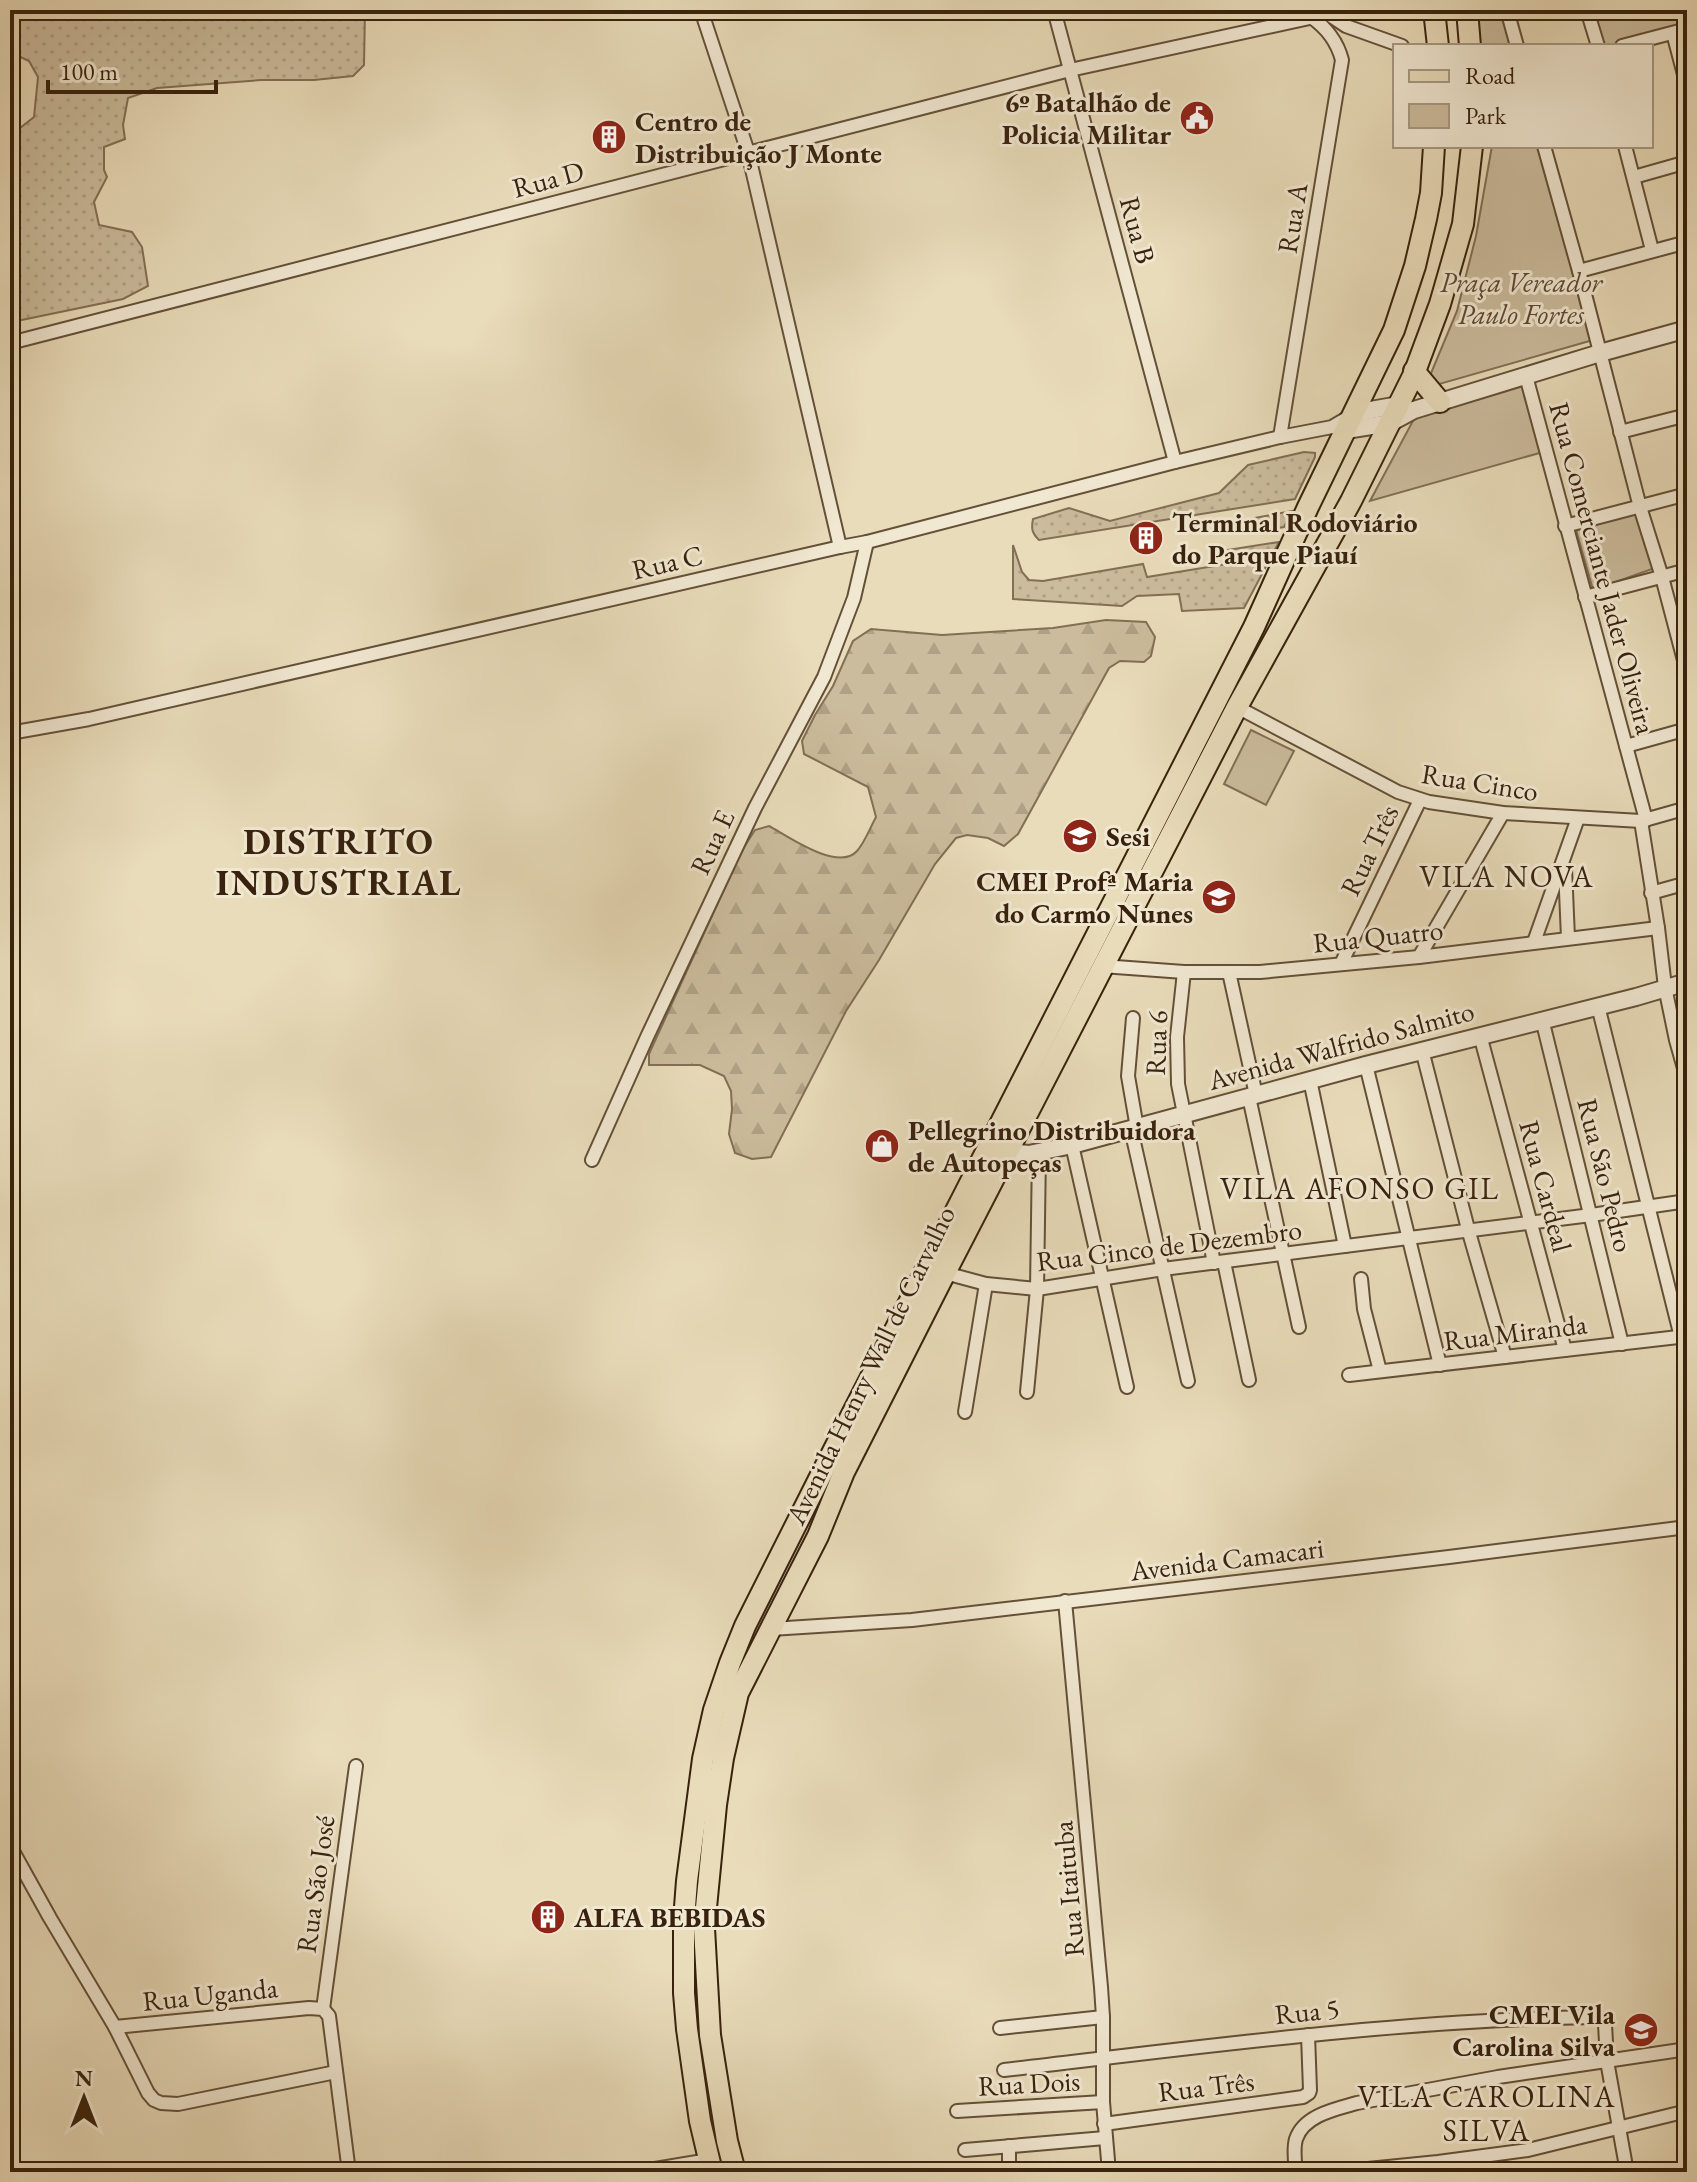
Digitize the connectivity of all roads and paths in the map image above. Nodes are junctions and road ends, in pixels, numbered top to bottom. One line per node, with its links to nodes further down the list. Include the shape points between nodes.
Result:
1 (701, 10): 23 (street)
2 (1054, 10): 17 (street, Rua B)
3 (1434, 10): 12 (main road)
4 (1467, 10): 13 (main road)
5 (1507, 10): 14 (street)
6 (1587, 10): 15 (street)
7 (1330, 12): 8 (street, Rua D); 11 (street, via 1346,26)
8 (1311, 17): 17 (street, Rua D); 39 (street, Rua A, via 1330,34 1342,60)
9 (1687, 29): 10 (street)
10 (1673, 33): 16 (street); 18 (street)
11 (1396, 44)
12 (1438, 44)
13 (1470, 44)
14 (1516, 44)
15 (1597, 44)
16 (1630, 44)
17 (1070, 70): 23 (street, Rua D); 40 (street, Rua B)
18 (1687, 86)
19 (1434, 148): 37 (main road, Avenida Henry Wall de Carvalho, via 1431,193 1415,266 1394,330)
20 (1472, 148): 32 (main road, Avenida Henry Wall de Carvalho, via 1460,235)
21 (1545, 148): 28 (street)
22 (1626, 148): 25 (street)
23 (748, 152): 30 (street, Rua D); 46 (street)
24 (1687, 162): 25 (street)
25 (1634, 177): 27 (street)
26 (1687, 242): 27 (street)
27 (1652, 250): 28 (street)
28 (1579, 271): 31 (street)
29 (1687, 329): 31 (street)
30 (10, 343)
31 (1600, 353): 33 (street); 38 (street)
32 (1414, 371): 34 (main road); 35 (main road, Avenida Henry Wall de Carvalho)
33 (1526, 376): 34 (street); 43 (street, Rua Comerciante Jader Oliveira)
34 (1440, 402): 35 (street)
35 (1401, 413): 37 (street); 49 (main road, Avenida Henry Wall de Carvalho)
36 (1687, 415): 38 (street)
37 (1344, 424): 39 (street, Rua C); 44 (main road, Avenida Henry Wall de Carvalho)
38 (1620, 432): 42 (street)
39 (1280, 437): 40 (street, Rua C)
40 (1175, 462): 45 (street, Rua C)
41 (1687, 494): 42 (street)
42 (1640, 507): 43 (street); 48 (street)
43 (1565, 526): 50 (street, Rua Comerciante Jader Oliveira)
44 (1298, 530): 49 (main road, via 1314,549); 64 (main road, Avenida Henry Wall de Carvalho)
45 (867, 542): 46 (street, Rua C); 89 (street, Rua E, via 854,598 824,677 755,808)
46 (840, 547): 54 (street, Rua C)
47 (1687, 570): 48 (street)
48 (1662, 577): 50 (street); 51 (street)
49 (1302, 592): 52 (main road, Avenida Henry Wall de Carvalho)
50 (1585, 597): 55 (street, Rua Comerciante Jader Oliveira)
51 (1687, 672)
52 (1237, 707): 56 (street, Rua Cinco); 64 (main road, Avenida Henry Wall de Carvalho)
53 (1687, 729): 55 (street)
54 (10, 733)
55 (1626, 746): 60 (street, Rua Comerciante Jader Oliveira)
56 (1420, 800): 58 (street, Rua Cinco); 69 (street, Rua Três)
57 (1687, 808): 60 (street, Rua Cinco)
58 (1503, 813): 59 (street, Rua Cinco); 68 (street)
59 (1578, 818): 60 (street, Rua Cinco); 61 (street)
60 (1644, 820): 63 (street, Rua Comerciante Jader Oliveira)
61 (1564, 861): 66 (street); 67 (street)
62 (1687, 883): 63 (street)
63 (1651, 893): 65 (street, Rua Comerciante Jader Oliveira)
64 (1115, 921): 70 (main road, Avenida Henry Wall de Carvalho); 86 (main road, Avenida Henry Wall de Carvalho)
65 (1658, 928): 66 (street, Rua Quatro); 74 (street, Rua Comerciante Jader Oliveira)
66 (1568, 938): 67 (street, Rua Quatro)
67 (1534, 942): 68 (street, Rua Quatro)
68 (1419, 957): 69 (street, Rua Quatro)
69 (1341, 964): 72 (street, Rua Quatro)
70 (1102, 966): 71 (street, Rua Quatro); 86 (main road, Avenida Henry Wall de Carvalho)
71 (1184, 972): 72 (street, Rua Quatro); 84 (street, Rua 6, via 1177,1056)
72 (1229, 972): 83 (street)
73 (1687, 982): 74 (street, Avenida Walfrido Salmito)
74 (1665, 987): 75 (street, Avenida Walfrido Salmito); 81 (street, Rua Comerciante Jader Oliveira)
75 (1598, 1006): 77 (street, Avenida Walfrido Salmito); 91 (street)
76 (1133, 1018): 85 (street, via 1128,1076)
77 (1542, 1019): 78 (street, Avenida Walfrido Salmito); 92 (street, Rua São Pedro)
78 (1480, 1035): 79 (street, Avenida Walfrido Salmito); 93 (street, Rua Cardeal)
79 (1422, 1050): 80 (street, Avenida Walfrido Salmito); 94 (street)
80 (1366, 1065): 82 (street, Avenida Walfrido Salmito); 95 (street)
81 (1687, 1079)
82 (1310, 1080): 83 (street, Avenida Walfrido Salmito); 97 (street)
83 (1252, 1096): 84 (street, Avenida Walfrido Salmito); 98 (street)
84 (1185, 1114): 85 (street, Avenida Walfrido Salmito); 99 (street, Rua 6)
85 (1134, 1129): 87 (street, Avenida Walfrido Salmito); 100 (street)
86 (1000, 1145): 88 (street, Avenida Walfrido Salmito, via 1023,1155); 96 (main road, Avenida Henry Wall de Carvalho)
87 (1072, 1145): 88 (street, Avenida Walfrido Salmito); 102 (street)
88 (1039, 1152): 105 (street)
89 (592, 1160)
90 (1687, 1201): 91 (street, Rua Cinco de Dezembro)
91 (1648, 1207): 92 (street, Rua Cinco de Dezembro); 107 (street)
92 (1591, 1215): 93 (street, Rua Cinco de Dezembro); 108 (street, Rua São Pedro)
93 (1530, 1222): 94 (street, Rua Cinco de Dezembro); 109 (street, Rua Cardeal)
94 (1468, 1229): 95 (street, Rua Cinco de Dezembro); 110 (street)
95 (1408, 1237): 97 (street, Rua Cinco de Dezembro); 111 (street)
96 (949, 1244): 101 (main road, Avenida Henry Wall de Carvalho); 120 (main road, Avenida Henry Wall de Carvalho)
97 (1345, 1246): 98 (street, Rua Cinco de Dezembro)
98 (1284, 1255): 99 (street, Rua Cinco de Dezembro); 106 (street)
99 (1219, 1263): 100 (street, Rua Cinco de Dezembro); 114 (street, Rua 6)
100 (1163, 1269): 102 (street, Rua Cinco de Dezembro); 115 (street)
101 (945, 1273): 104 (street, Rua Cinco de Dezembro); 121 (main road, Avenida Henry Wall de Carvalho, via 844,1472)
102 (1102, 1279): 105 (street, Rua Cinco de Dezembro); 116 (street)
103 (1361, 1279): 112 (street)
104 (986, 1284): 105 (street, Rua Cinco de Dezembro); 118 (street)
105 (1037, 1289): 117 (street)
106 (1299, 1327)
107 (1684, 1337): 108 (street, Rua Miranda)
108 (1622, 1344): 109 (street, Rua Miranda)
109 (1565, 1350): 110 (street, Rua Miranda)
110 (1505, 1357): 111 (street, Rua Miranda)
111 (1440, 1365): 112 (street, Rua Miranda)
112 (1380, 1371): 113 (street, Rua Miranda)
113 (1349, 1375)
114 (1249, 1380)
115 (1188, 1381)
116 (1127, 1387)
117 (1027, 1392)
118 (965, 1412)
119 (1687, 1527): 122 (street, Avenida Camacari)
120 (793, 1533): 121 (main road); 123 (main road, Avenida Henry Wall de Carvalho)
121 (815, 1543): 124 (main road, Avenida Henry Wall de Carvalho)
122 (1065, 1601): 124 (street, Avenida Camacari); 129 (street, Rua Itaituba)
123 (745, 1626): 124 (main road, via 752,1636); 127 (main road, Avenida Henry Wall de Carvalho, via 709,1730 696,1802)
124 (768, 1634): 127 (main road, Avenida Henry Wall de Carvalho, via 735,1705)
125 (356, 1766): 128 (street, Rua São José)
126 (10, 1846): 130 (street)
127 (697, 1881): 146 (main road, Avenida Henry Wall de Carvalho, via 684,1920 684,1993 692,2074); 150 (main road, Avenida Henry Wall de Carvalho, via 710,2035)
128 (323, 2009): 130 (street, Rua Uganda); 137 (street, via 329,2016)
129 (1103, 2017): 131 (street); 134 (street, Rua Itaituba)
130 (115, 2027): 137 (street, via 148,2093 161,2103)
131 (1000, 2028)
132 (1308, 2035): 134 (street, Rua 5); 135 (street, Rua 5, via 1597,2017 1606,2031); 141 (street, Rua Três, via 1310,2090 1303,2097)
133 (1687, 2049): 135 (street)
134 (1103, 2059): 136 (street, Rua 5); 138 (street, Rua Itaituba)
135 (1607, 2061): 142 (street); 153 (street, via 1357,2103 1323,2114 1304,2126 1295,2143)
136 (1004, 2070)
137 (336, 2072): 148 (street)
138 (1103, 2102): 139 (street, Rua Dois); 141 (street, Rua Itaituba)
139 (957, 2111)
140 (1687, 2111): 142 (street)
141 (1104, 2124): 143 (street, Rua Itaituba)
142 (1619, 2128): 147 (street); 155 (street)
143 (1105, 2138): 144 (street); 152 (street, Rua Itaituba)
144 (1009, 2146): 145 (street); 151 (street)
145 (965, 2150)
146 (710, 2166): 149 (street)
147 (1437, 2167): 154 (street)
148 (349, 2172)
149 (637, 2172)
150 (735, 2172)
151 (1009, 2172)
152 (1109, 2172)
153 (1296, 2172)
154 (1338, 2172)
155 (1627, 2172)

